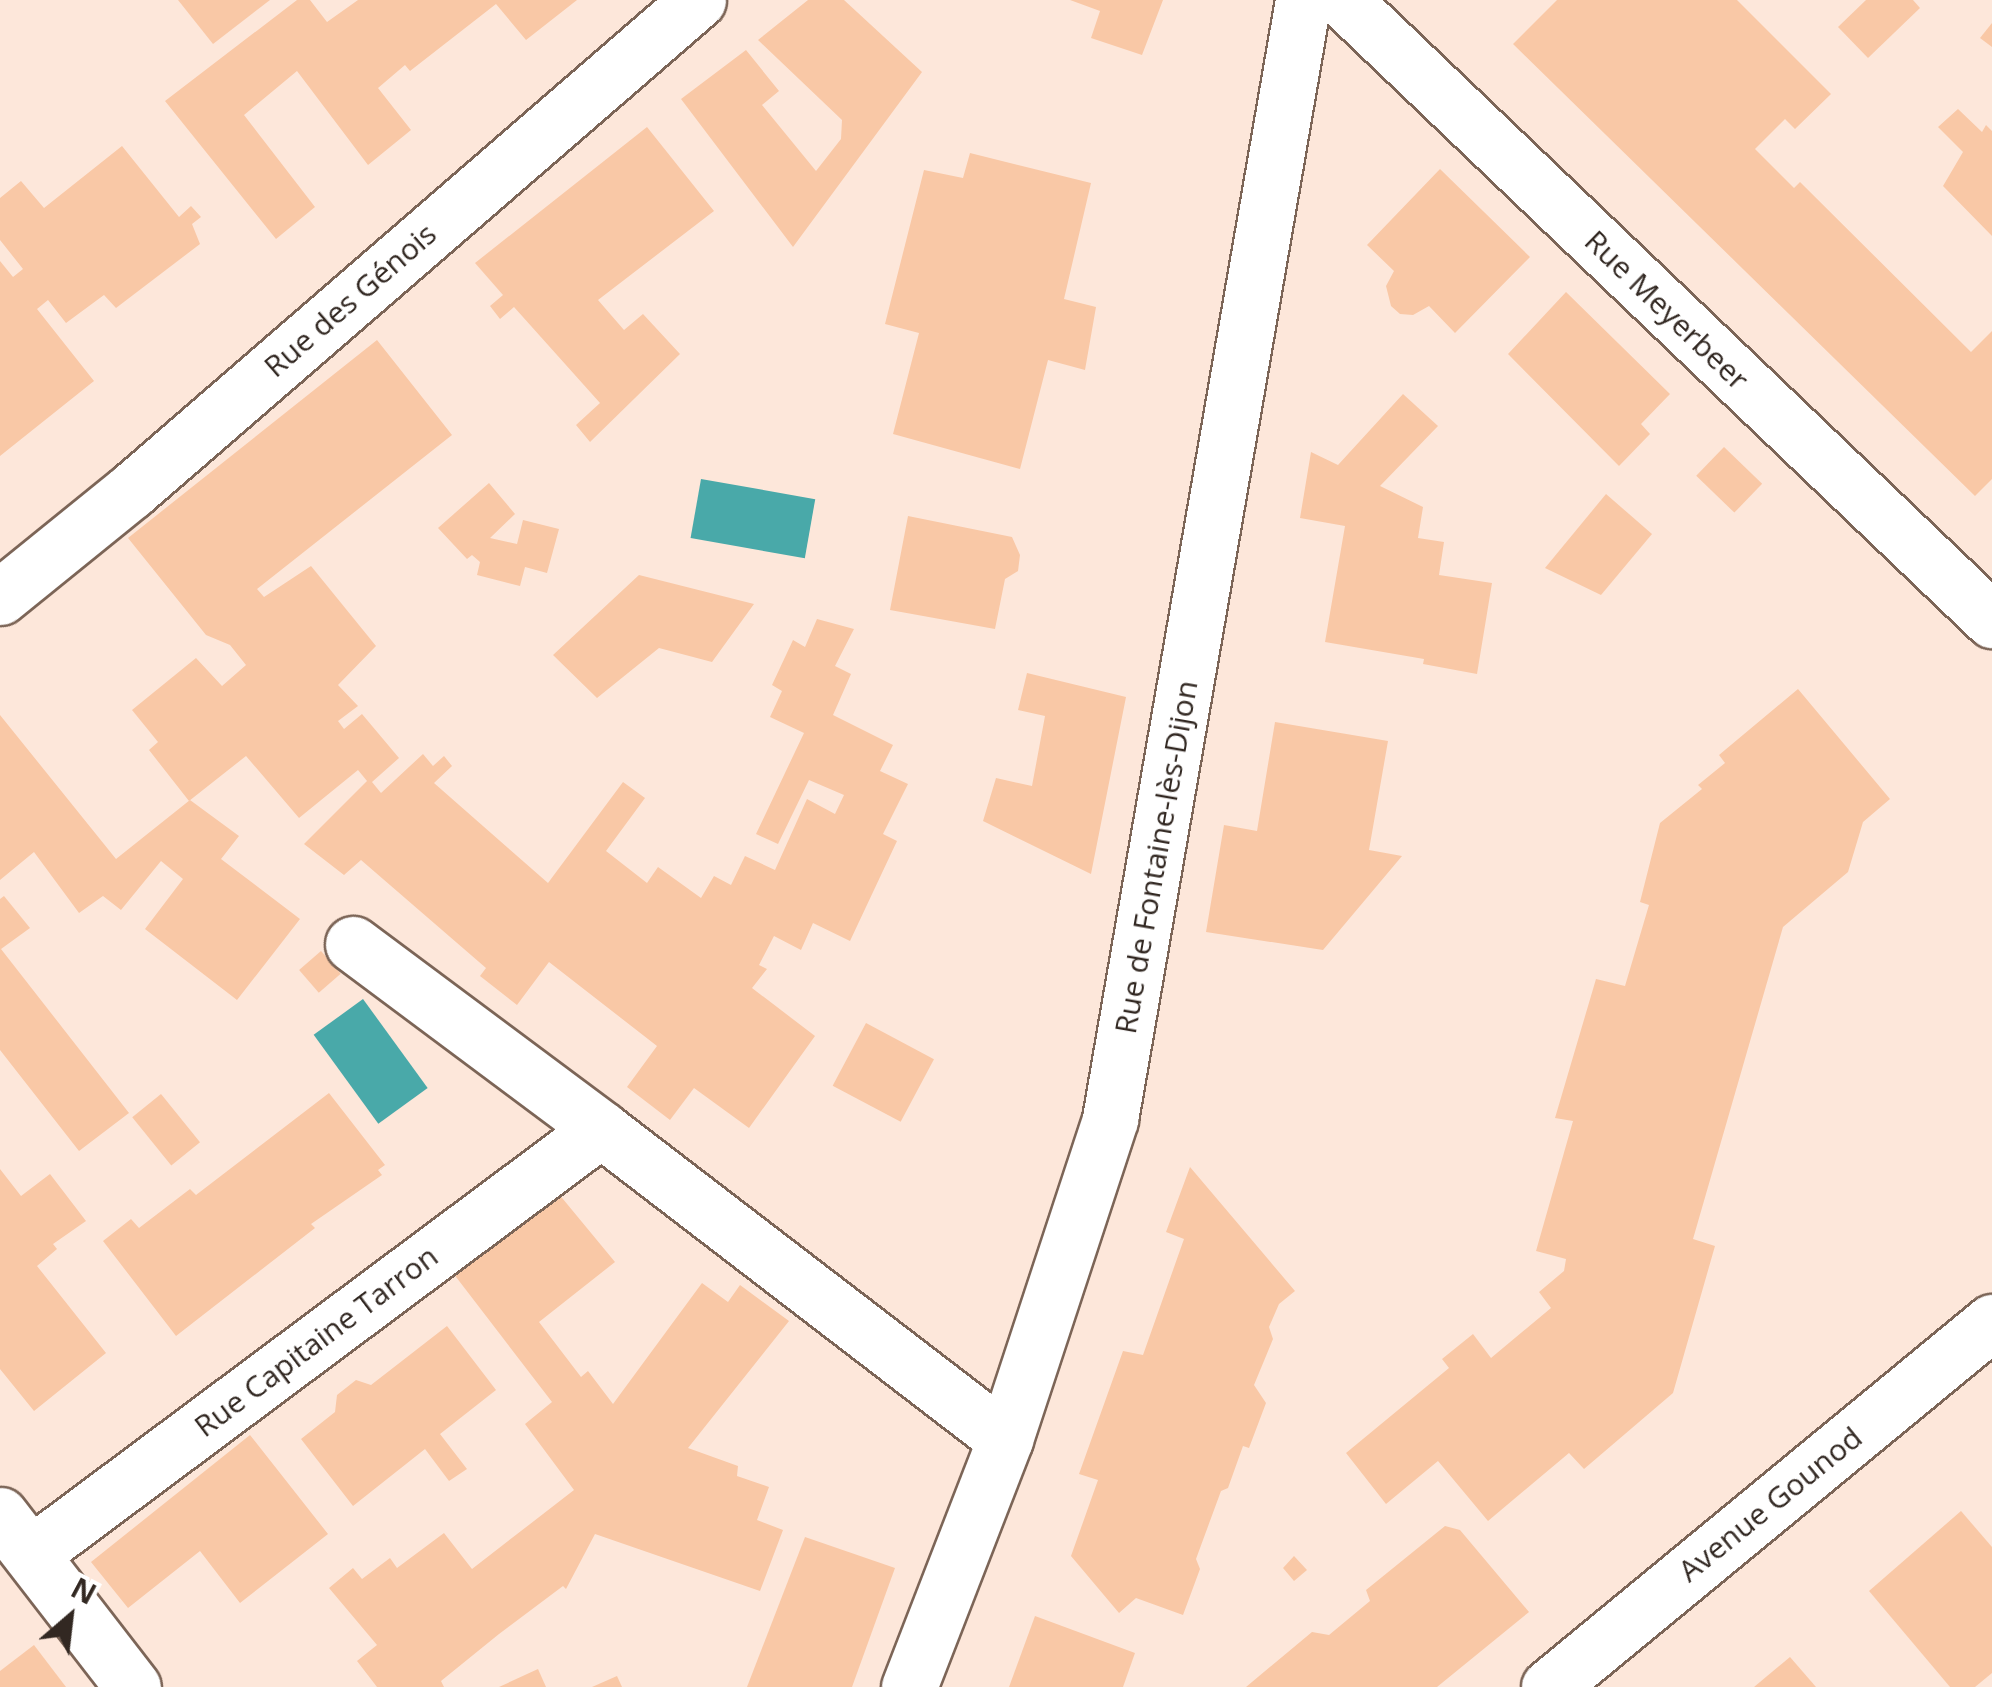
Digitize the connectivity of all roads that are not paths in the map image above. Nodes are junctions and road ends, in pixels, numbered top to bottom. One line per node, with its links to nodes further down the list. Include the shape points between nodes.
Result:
1 (698, 0): 4 (street, Rue des Génois)
2 (1303, 0): 9 (street, Rue de Fontaine-lès-Dijon, via 1110,1119)
3 (1343, 0): 5 (street, Rue Meyerbeer)
4 (0, 597)
5 (1992, 620)
6 (353, 944): 7 (street)
7 (601, 1129): 9 (street); 10 (street, Rue Capitaine Tarron)
8 (1992, 1322): 13 (street, Avenue Gounod)
9 (1005, 1439): 12 (street, Rue de Fontaine-lès-Dijon)
10 (16, 1534): 11 (street)
11 (133, 1687)
12 (909, 1687)
13 (1548, 1687)

